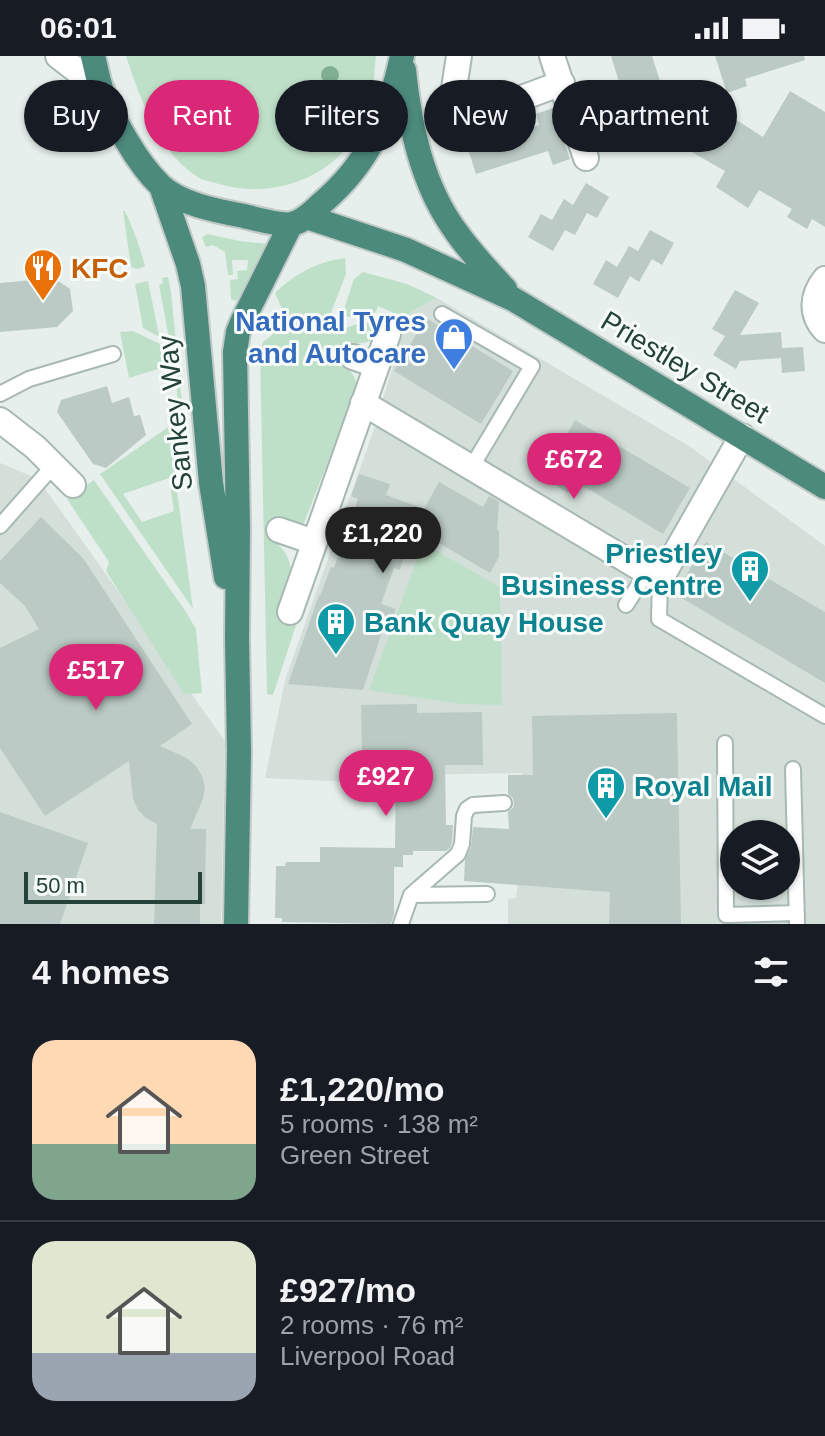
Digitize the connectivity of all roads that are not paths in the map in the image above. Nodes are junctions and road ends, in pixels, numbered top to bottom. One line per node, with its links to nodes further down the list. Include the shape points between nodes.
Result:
1 (58, 56): 6 (street)
2 (93, 56): 7 (highway)
3 (402, 56): 14 (highway, via 384,120 362,161 336,192); 16 (highway, Priestley Street, via 427,181 455,232)
4 (459, 56): 9 (street, via 456,112 471,117)
5 (552, 56): 8 (street)
6 (89, 80)
7 (99, 80)
8 (561, 80)
9 (552, 87)
10 (128, 139): 13 (highway)
11 (584, 152): 12 (street)
12 (586, 158)
13 (161, 186): 14 (highway, Priestley Street, via 191,203 223,212); 37 (highway, Sankey Way, via 193,286 211,483)
14 (299, 220): 16 (highway, Priestley Street, via 406,250); 37 (highway, Sankey Way, via 243,320 235,352)
15 (825, 279): 18 (street, via 814,303)
16 (513, 299): 26 (highway, Priestley Street)
17 (442, 314): 28 (lane, via 532,366)
18 (825, 330)
19 (388, 334): 22 (street)
20 (113, 354): 23 (lane, via 29,379)
21 (353, 357): 22 (street)
22 (376, 365): 24 (street)
23 (0, 394)
24 (363, 403): 28 (street); 33 (street)
25 (0, 420): 27 (street)
26 (742, 436): 30 (highway, Priestley Street); 34 (street)
27 (54, 465): 29 (street); 31 (lane)
28 (471, 468): 34 (street)
29 (73, 485)
30 (825, 487)
31 (0, 526)
32 (279, 530): 33 (street)
33 (314, 542): 36 (street)
34 (654, 576): 35 (lane); 38 (lane, via 659,619)
35 (626, 605)
36 (290, 612)
37 (237, 638): 45 (highway, Sankey Way)
38 (825, 716)
39 (725, 743): 44 (lane, via 726,915)
40 (793, 769): 44 (lane)
41 (504, 803): 43 (lane, via 467,809 458,854)
42 (487, 894): 43 (lane)
43 (411, 895): 46 (lane)
44 (797, 919)
45 (236, 924)
46 (401, 924)

